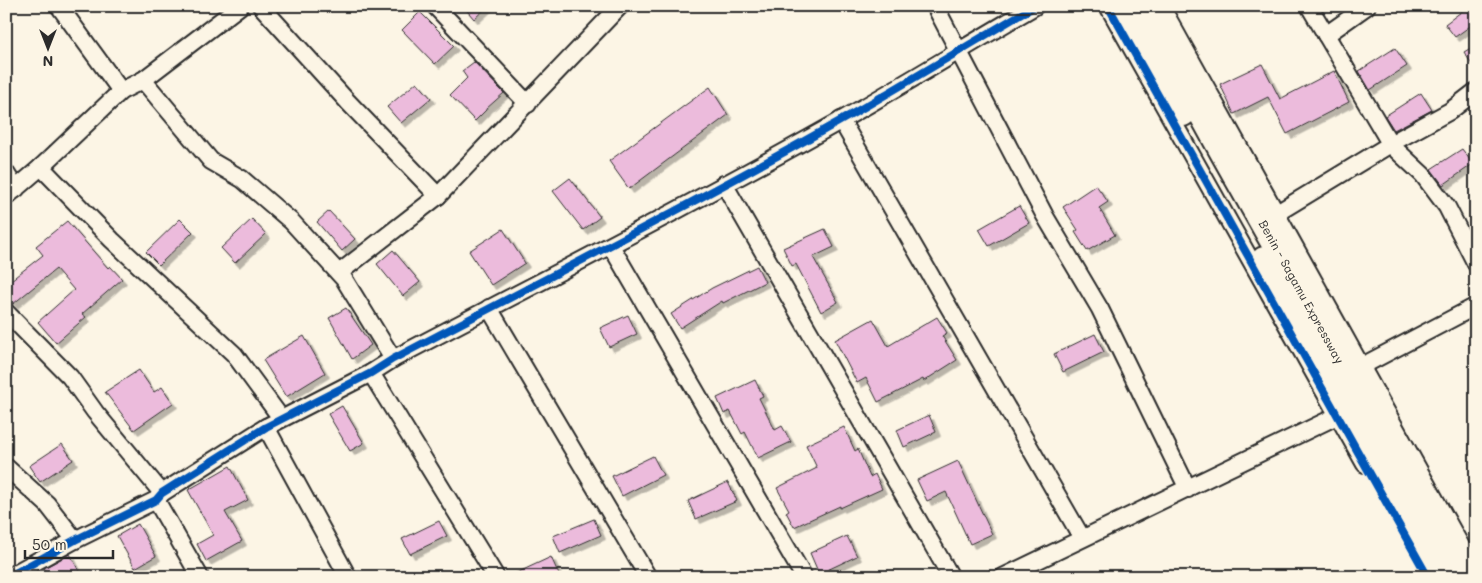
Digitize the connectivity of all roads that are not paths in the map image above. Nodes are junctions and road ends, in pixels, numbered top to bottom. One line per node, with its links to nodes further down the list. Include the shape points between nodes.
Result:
1 (58, 6): 17 (street)
2 (240, 6): 16 (street)
3 (261, 6): 26 (street)
4 (435, 6): 19 (street)
5 (620, 6): 19 (street)
6 (935, 6): 15 (street)
7 (1035, 6): 15 (street)
8 (1108, 6): 37 (street)
9 (1124, 6): 55 (highway)
10 (1142, 6): 56 (highway, Benin - Sagamu Expressway)
11 (1162, 6): 27 (street)
12 (1309, 6): 14 (street)
13 (1367, 6): 14 (street)
14 (1326, 35): 21 (street)
15 (958, 51): 20 (street); 41 (street, via 1045,216 1100,309)
16 (143, 80): 17 (street); 30 (street, via 211,161 242,179 292,222)
17 (121, 91): 22 (street)
18 (1476, 91): 21 (street)
19 (528, 104): 26 (street)
20 (841, 120): 24 (street); 43 (street)
21 (1391, 145): 27 (street); 29 (street, via 1423,175 1448,207)
22 (41, 167): 25 (street); 38 (street, via 112,240 234,354)
23 (6, 173): 25 (street)
24 (724, 184): 28 (street); 52 (street)
25 (11, 193)
26 (438, 196): 30 (street)
27 (1276, 213): 35 (street)
28 (611, 246): 32 (street); 51 (street)
29 (1476, 264)
30 (339, 273): 34 (street)
31 (1476, 306): 35 (street)
32 (489, 308): 34 (street); 50 (street)
33 (6, 312): 42 (street, via 70,377)
34 (393, 358): 36 (street)
35 (1362, 366): 45 (street)
36 (371, 373): 38 (street); 49 (street)
37 (1337, 416): 41 (street); 54 (street)
38 (281, 418): 39 (street)
39 (266, 426): 42 (street); 48 (street)
40 (6, 467): 44 (street, via 47,504)
41 (1188, 489): 43 (street)
42 (159, 497): 44 (street); 47 (street)
43 (1082, 538): 53 (street)
44 (75, 540): 46 (street)
45 (1476, 573)
46 (8, 577)
47 (200, 577)
48 (348, 577)
49 (496, 577)
50 (648, 577)
51 (804, 577)
52 (951, 577)
53 (1004, 577)
54 (1428, 577)
55 (1441, 577)
56 (1461, 577)

